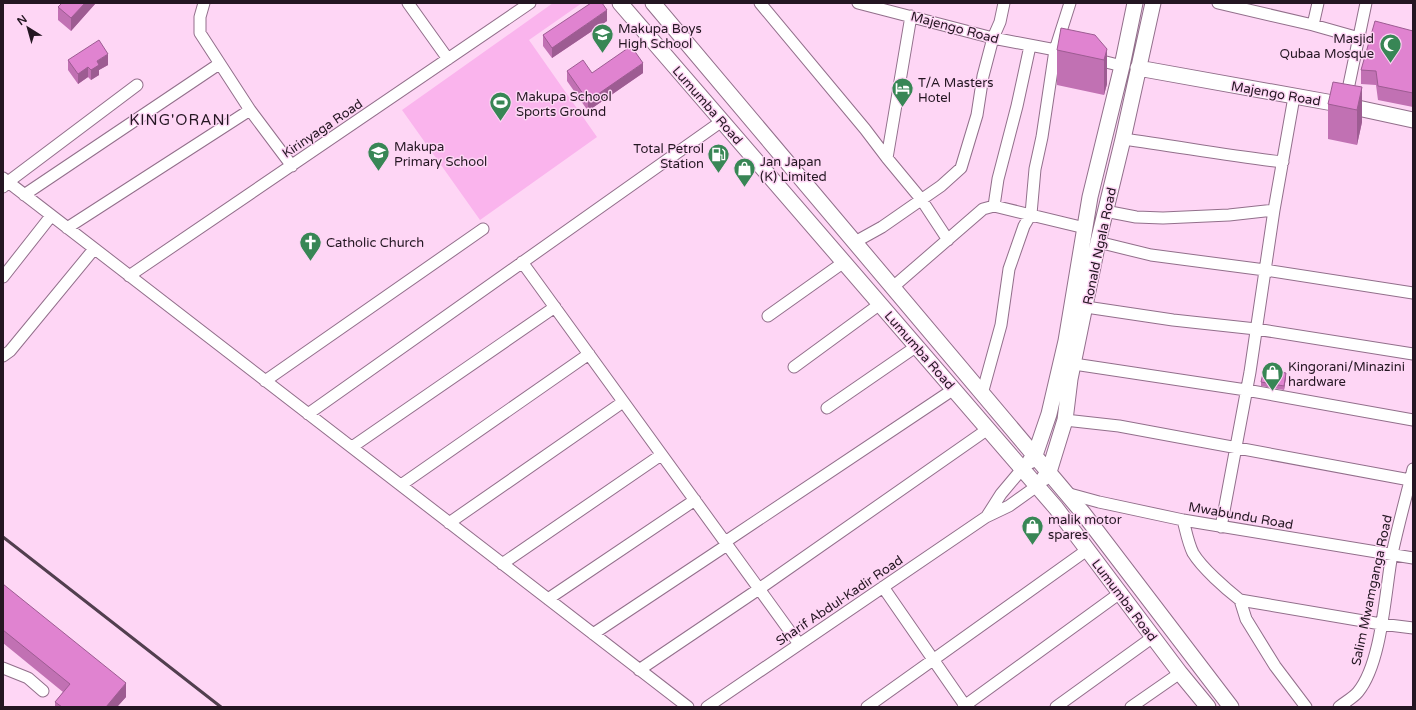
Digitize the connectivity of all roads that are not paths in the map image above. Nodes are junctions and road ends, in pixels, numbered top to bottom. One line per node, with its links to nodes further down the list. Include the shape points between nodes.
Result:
1 (204, 3): 25 (street, via 200,17 200,33)
2 (408, 3): 24 (street)
3 (530, 3): 24 (street, Kirinyaga Road)
4 (620, 3): 33 (main road, Lumumba Road)
5 (653, 3): 50 (main road, Lumumba Road)
6 (760, 3): 35 (street)
7 (858, 3): 16 (street, Majengo Road)
8 (1004, 3): 18 (street)
9 (1070, 3): 21 (street)
10 (1135, 3): 26 (main road, Ronald Ngala Road)
11 (1153, 3): 27 (main road, Ronald Ngala Road)
12 (1218, 3): 15 (street)
13 (1318, 3): 17 (street)
14 (1366, 3): 19 (street)
15 (1253, 7): 17 (street)
16 (911, 16): 18 (street, Majengo Road); 35 (street)
17 (1313, 25): 19 (street)
18 (993, 38): 20 (street, Majengo Road); 40 (street, via 983,76 977,115 961,168 953,177)
19 (1359, 38): 30 (street)
20 (1030, 46): 21 (street, Majengo Road); 41 (street, via 998,179)
21 (1056, 50): 22 (street, Majengo Road); 44 (street, via 1035,169)
22 (1070, 54)
23 (1085, 57): 26 (street)
24 (448, 59): 37 (street, Kirinyaga Road)
25 (219, 64): 31 (street); 39 (street)
26 (1122, 66): 47 (main road, Ronald Ngala Road, via 1090,197)
27 (1138, 68): 29 (main road, Majengo Road); 34 (main road, Ronald Ngala Road)
28 (137, 85): 38 (street)
29 (1294, 97): 30 (main road, Majengo Road); 36 (street)
30 (1344, 105): 32 (main road, Majengo Road)
31 (250, 110): 37 (street); 46 (street)
32 (1413, 120)
33 (722, 121): 53 (street); 54 (main road, Lumumba Road)
34 (1123, 139): 36 (street); 43 (main road, Ronald Ngala Road)
35 (887, 158): 40 (street)
36 (1283, 162): 42 (street)
37 (292, 166): 56 (street, Kirinyaga Road)
38 (4, 183): 39 (street)
39 (24, 195): 45 (street)
40 (921, 199): 49 (street); 50 (street, via 882,227)
41 (994, 206): 44 (street); 49 (street, via 983,209)
42 (1274, 210): 43 (street, via 1163,218 1136,217); 55 (street)
43 (1105, 211): 51 (main road, Ronald Ngala Road)
44 (1031, 214): 47 (street); 74 (street, via 1024,226 1010,269 1001,325)
45 (51, 216): 46 (street); 57 (street)
46 (67, 228): 52 (street)
47 (1085, 228): 84 (main road, Ronald Ngala Road, via 1066,341 1049,414)
48 (483, 229): 71 (street)
49 (948, 240): 58 (street)
50 (855, 242): 58 (main road, Lumumba Road)
51 (1098, 242): 55 (street, via 1151,255); 62 (main road, Ronald Ngala Road)
52 (94, 249): 56 (street); 68 (street, via 10,351)
53 (522, 262): 61 (street); 77 (street)
54 (844, 262): 60 (main road, Lumumba Road); 63 (street)
55 (1265, 270): 59 (street); 64 (street)
56 (129, 276): 71 (street)
57 (3, 277)
58 (893, 287): 74 (main road, Lumumba Road)
59 (1413, 293)
60 (880, 304): 65 (main road, Lumumba Road); 70 (street)
61 (555, 307): 66 (street); 81 (street)
62 (1086, 307): 64 (street); 69 (main road, Ronald Ngala Road)
63 (768, 316)
64 (1256, 329): 67 (street); 73 (street)
65 (917, 346): 72 (main road, Lumumba Road); 76 (street)
66 (589, 354): 75 (street); 88 (street)
67 (1413, 354)
68 (3, 356)
69 (1074, 364): 73 (street); 78 (main road, Ronald Ngala Road)
70 (794, 367)
71 (265, 381): 77 (street)
72 (954, 389): 80 (main road, Lumumba Road); 96 (street)
73 (1246, 390): 79 (street); 82 (street)
74 (982, 394): 84 (main road, Lumumba Road)
75 (623, 402): 83 (street); 94 (street)
76 (827, 408)
77 (308, 414): 81 (street)
78 (1065, 420): 82 (street, via 1119,426); 86 (main road, Ronald Ngala Road)
79 (1413, 420)
80 (988, 429): 85 (main road, Lumumba Road); 102 (street)
81 (352, 447): 88 (street)
82 (1236, 448): 87 (street); 95 (street)
83 (661, 455): 91 (street); 100 (street)
84 (1035, 455): 85 (main road, Ronald Ngala Road); 86 (main road, Lumumba Road)
85 (1022, 469): 89 (main road, Lumumba Road); 92 (street, Sharif Abdul-Kadir Road)
86 (1049, 472): 89 (main road, Ronald Ngala Road); 90 (main road, Lumumba Road)
87 (1412, 472): 98 (street, Salim Mwamganga Road)
88 (401, 485): 94 (street)
89 (1037, 486): 92 (street, Sharif Abdul-Kadir Road, via 1009,506); 97 (main road, Lumumba Road)
90 (1066, 493): 93 (street, Mwabundu Road); 123 (main road, Lumumba Road)
91 (695, 500): 96 (street); 104 (street)
92 (986, 517): 101 (street, Sharif Abdul-Kadir Road)
93 (1183, 520): 95 (street, Mwabundu Road); 105 (street, via 1193,552)
94 (449, 523): 100 (street)
95 (1221, 527): 98 (street, Mwabundu Road)
96 (726, 544): 102 (street); 108 (street)
97 (1088, 550): 103 (main road, Lumumba Road); 111 (street)
98 (1392, 554): 99 (street, Mwabundu Road); 106 (street, Salim Mwamganga Road)
99 (1413, 558)
100 (502, 564): 104 (street)
101 (883, 587): 110 (street, Sharif Abdul-Kadir Road); 111 (street)
102 (759, 589): 110 (street); 113 (street)
103 (1120, 593): 109 (main road, Lumumba Road); 119 (street)
104 (548, 599): 108 (street)
105 (1240, 600): 106 (street); 124 (street, via 1246,619 1275,666)
106 (1381, 624): 107 (street); 125 (street, Salim Mwamganga Road, via 1370,671 1358,692)
107 (1413, 628)
108 (593, 634): 113 (street)
109 (1153, 637): 114 (main road, Lumumba Road); 120 (street)
110 (799, 644): 117 (street, Sharif Abdul-Kadir Road)
111 (933, 660): 118 (street); 119 (street)
112 (3, 668): 115 (street, via 28,678)
113 (639, 670): 116 (street)
114 (1180, 673): 121 (street); 122 (main road, Lumumba Road)
115 (43, 690)
116 (688, 707)
117 (707, 707)
118 (867, 707)
119 (965, 707)
120 (1056, 707)
121 (1131, 707)
122 (1208, 707)
123 (1231, 707)
124 (1306, 707)
125 (1339, 707)

